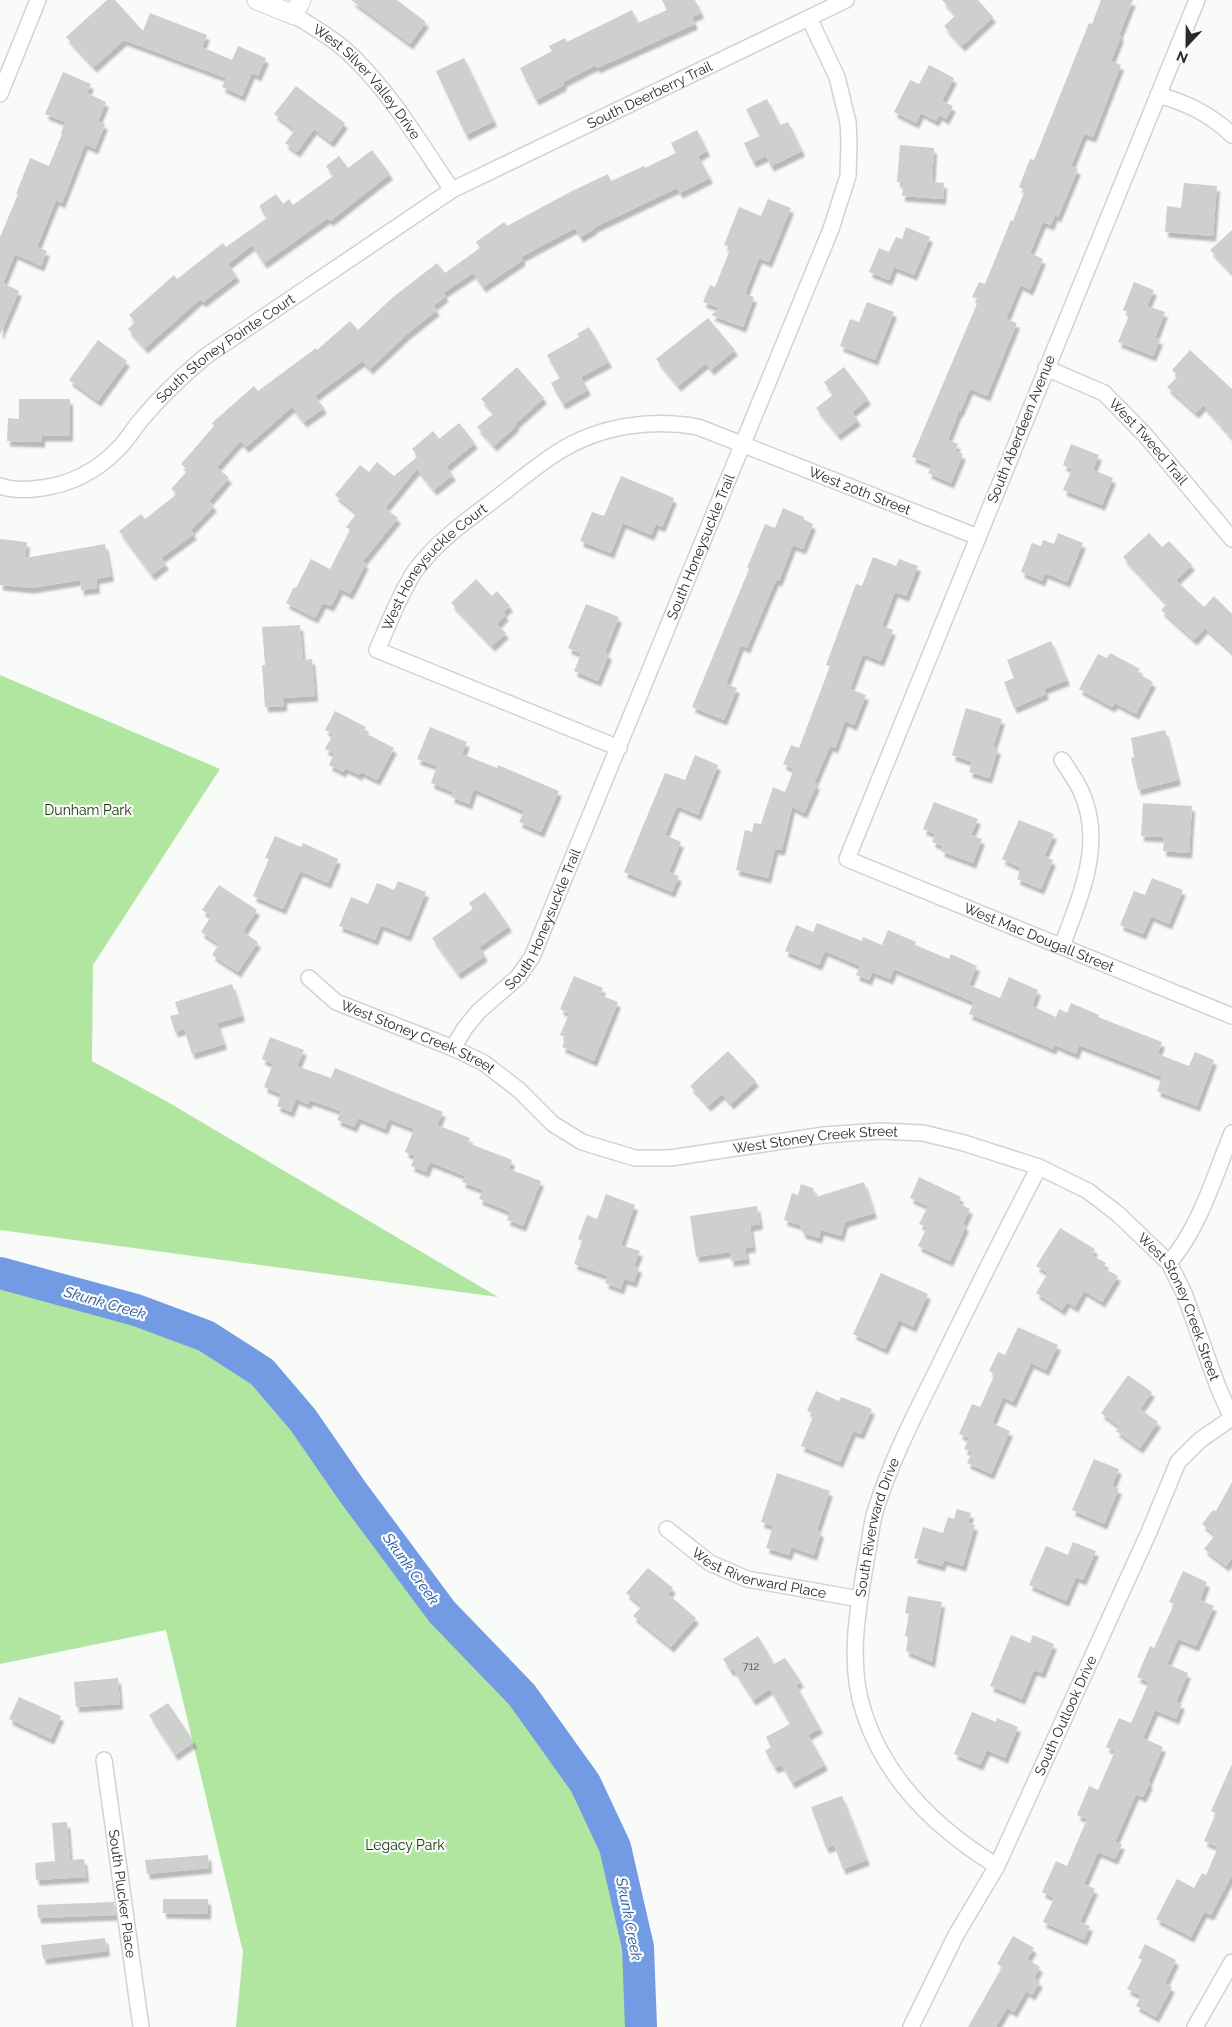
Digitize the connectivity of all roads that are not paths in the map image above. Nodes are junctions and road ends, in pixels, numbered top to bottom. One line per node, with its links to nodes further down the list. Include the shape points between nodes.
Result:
1 (38, 0): 7 (street)
2 (258, 0): 5 (street, West Silver Valley Drive)
3 (846, 0): 6 (street, South Deerberry Trail)
4 (1197, 0): 8 (street, South Aberdeen Avenue)
5 (298, 8): 10 (street, West Silver Valley Drive, via 319,31 356,59 385,92)
6 (809, 18): 10 (street, South Deerberry Trail); 12 (street, South Honeysuckle Trail, via 837,77 848,122 848,176 831,229)
7 (0, 94)
8 (1158, 95): 9 (street, via 1210,116); 11 (street, South Aberdeen Avenue)
9 (1232, 135)
10 (452, 190): 13 (street, South Stoney Pointe Court, via 206,356 181,376 116,451 81,478 61,486 23,490)
11 (1046, 368): 14 (street, South Aberdeen Avenue); 15 (street, West Tweed Trail, via 1104,392 1146,436)
12 (742, 443): 14 (street, West 20th Street); 16 (street, South Honeysuckle Trail); 16 (street, West Honeysuckle Court, via 698,427 655,423 597,434 565,448 440,542 406,585 377,650)
13 (0, 486)
14 (978, 537): 18 (street, South Aberdeen Avenue)
15 (1232, 539)
16 (619, 748): 22 (street, South Honeysuckle Trail, via 532,958 518,978 479,1011)
17 (1062, 760): 19 (street, via 1087,806 1092,838 1086,879)
18 (847, 859): 19 (street, West Mac Dougall Street)
19 (1062, 946): 21 (street, West Mac Dougall Street)
20 (309, 978): 22 (street, West Stoney Creek Street, via 336,1002)
21 (1232, 1016)
22 (453, 1048): 24 (street, West Stoney Creek Street, via 484,1063 519,1090 553,1124 582,1142 635,1158 670,1158 824,1135 880,1131 923,1133 964,1142)
23 (1232, 1133): 25 (street, via 1200,1213 1181,1249)
24 (1039, 1167): 25 (street, West Stoney Creek Street, via 1088,1190); 28 (street, South Riverward Drive, via 902,1441 875,1513)
25 (1169, 1263): 26 (street, West Stoney Creek Street, via 1184,1293)
26 (1232, 1418): 30 (street, South Outlook Drive, via 1200,1440 1178,1462)
27 (667, 1529): 28 (street, West Riverward Place, via 710,1563 747,1579)
28 (859, 1599): 30 (street, South Riverward Drive, via 855,1648 857,1678 863,1712 874,1740 901,1784 931,1817 970,1850)
29 (104, 1760): 32 (street, South Plucker Place)
30 (997, 1866): 33 (street, South Outlook Drive, via 956,1935)
31 (1232, 1962): 34 (street)
32 (141, 2027)
33 (911, 2027)
34 (1195, 2027)

